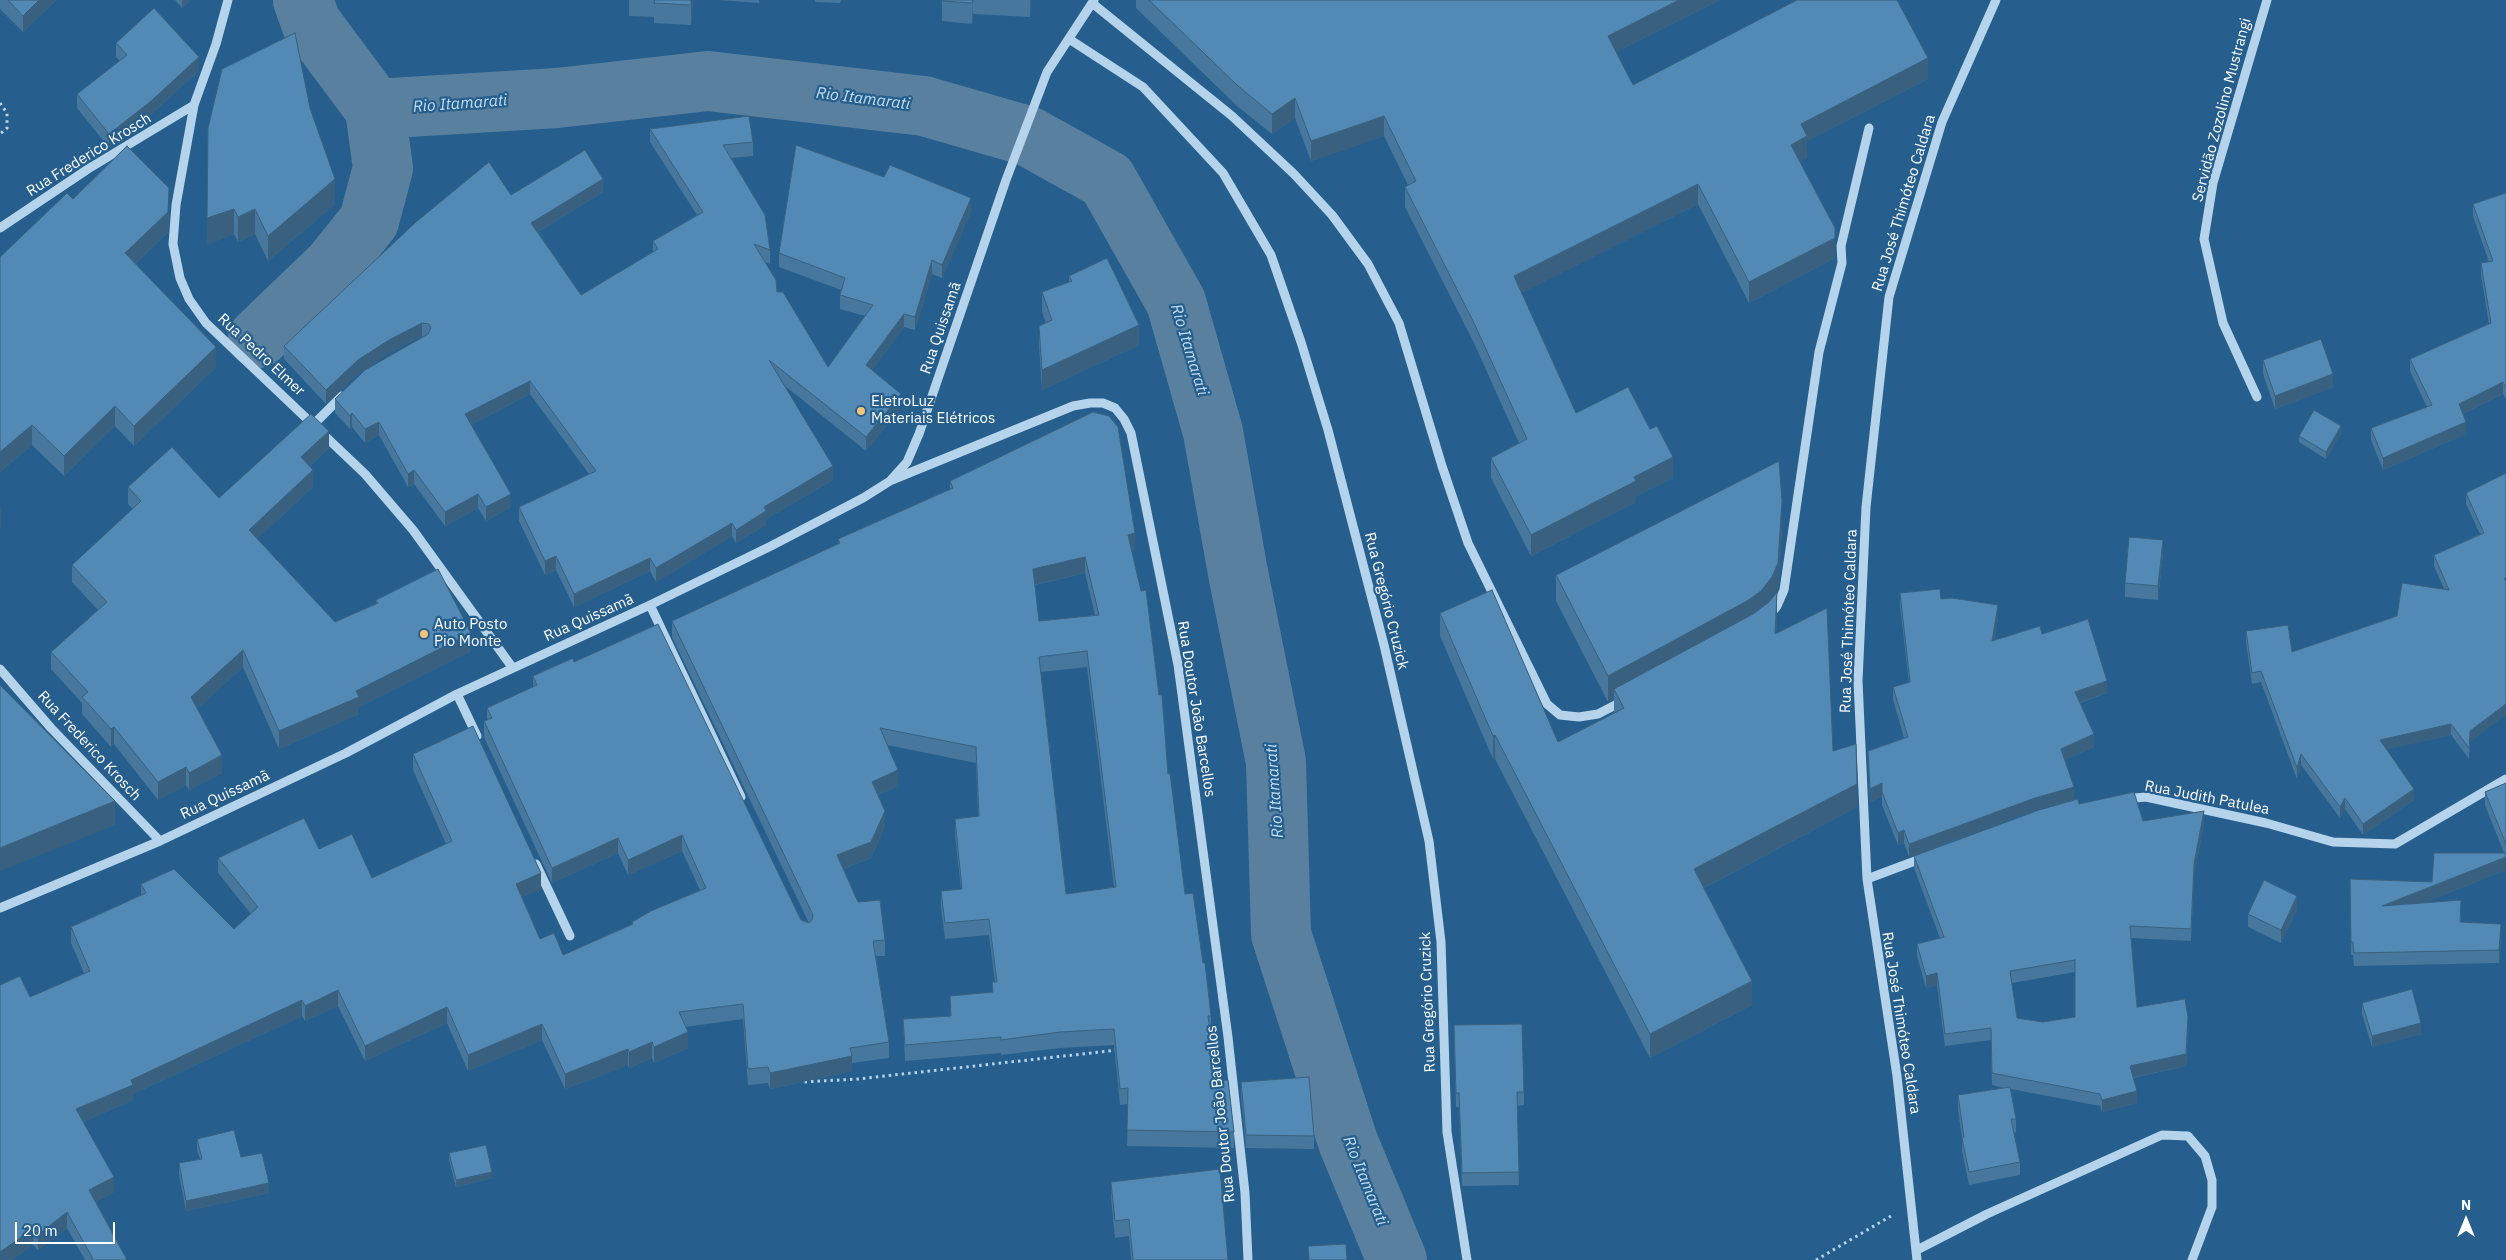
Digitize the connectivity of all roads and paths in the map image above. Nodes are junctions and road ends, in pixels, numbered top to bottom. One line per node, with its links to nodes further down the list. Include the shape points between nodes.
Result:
1 (228, 0): 7 (street, Rua Pedro Elmer)
2 (1996, 0): 28 (street, Rua José Thimóteo Caldara, via 1942,122 1889,296 1866,507 1858,682)
3 (2267, 0): 12 (street, Servidão Zozolino Mustrangi, via 2213,183 2204,239 2223,323)
4 (1093, 1): 5 (street, Rua Quissamã); 20 (street, via 1232,116 1294,174 1332,215 1368,264 1399,323 1468,543 1546,704 1560,715 1579,717 1598,714)
5 (1069, 39): 14 (street, Rua Quissamã, via 1047,72 1006,180 919,434 907,462); 36 (street, Rua Gregório Cruzick, via 1143,87 1223,173 1271,255 1301,342 1328,430 1384,645 1429,841 1441,942 1447,1132)
6 (0, 103): 9 (path, via 7,113 7,128)
7 (194, 105): 10 (street, Rua Frederico Krosch); 13 (street, Rua Pedro Elmer, via 176,205 174,244 180,278 189,299 206,323)
8 (1868, 128): 16 (street, via 1841,246 1842,262 1819,352 1784,590)
9 (0, 134)
10 (0, 228)
11 (349, 390): 13 (street)
12 (2257, 397)
13 (314, 424): 17 (street, Rua Pedro Elmer, via 413,530)
14 (890, 481): 15 (street, Rua Quissamã, via 771,546); 35 (street, Rua Doutor João Barcellos, via 1073,406 1090,403 1115,408 1131,433 1178,665 1228,1037 1245,1193)
15 (650, 605): 17 (street, Rua Quissamã); 24 (street)
16 (1765, 621)
17 (512, 667): 19 (street, Rua Quissamã)
18 (0, 669): 25 (street, Rua Frederico Krosch, via 51,728)
19 (457, 694): 21 (street); 25 (street, Rua Quissamã, via 346,753)
20 (1632, 696)
21 (481, 745)
22 (2506, 779): 23 (street, Rua Judith Patulea, via 2394,844 2334,842 2266,823 2146,797)
23 (2118, 800)
24 (747, 809)
25 (160, 841): 29 (street, Rua Quissamã)
26 (532, 854): 30 (street)
27 (1930, 856): 28 (street)
28 (1867, 879): 33 (street, Rua José Thimóteo Caldara, via 1897,1076)
29 (0, 908)
30 (570, 936)
31 (1121, 1049): 32 (path, via 858,1079 802,1082)
32 (797, 1078)
33 (1912, 1204): 34 (street, Rua José Thimóteo Caldara); 37 (path)
34 (1917, 1255): 38 (street, via 1987,1214 2162,1135 2188,1136 2205,1156 2212,1180 2212,1207)
35 (1248, 1260)
36 (1467, 1260)
37 (1816, 1260)
38 (2192, 1260)

